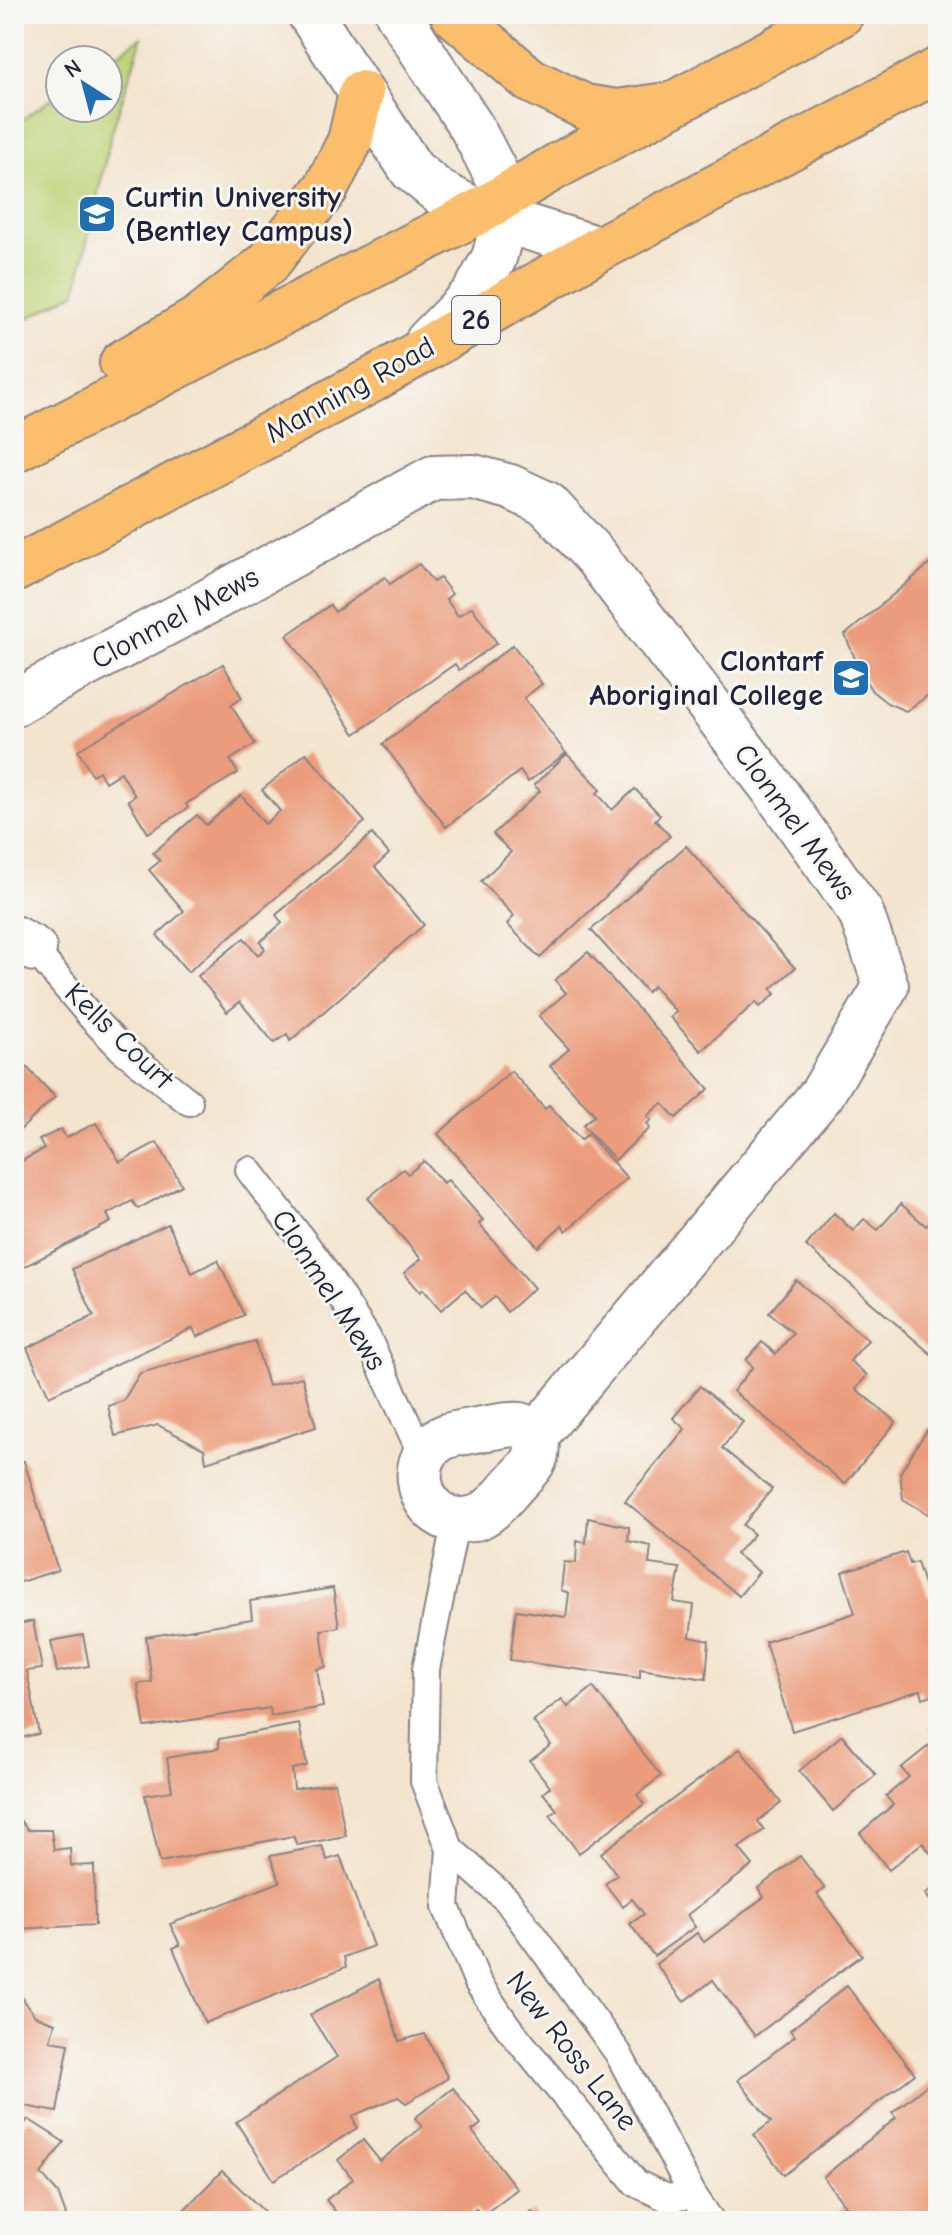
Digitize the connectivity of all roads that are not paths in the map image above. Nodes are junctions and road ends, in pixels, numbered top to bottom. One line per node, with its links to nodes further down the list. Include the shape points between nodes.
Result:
1 (310, 14): 6 (street)
2 (398, 14): 8 (street, via 499,180)
3 (453, 14): 7 (main road, via 530,80 585,107 617,112)
4 (841, 14): 7 (main road)
5 (938, 70): 9 (main road, Manning Road / 26)
6 (361, 93): 8 (street, via 412,170 439,192); 11 (main road, via 350,141 326,188 268,263 199,318)
7 (675, 104): 8 (main road, via 555,167)
8 (494, 211): 9 (street); 10 (street, via 494,258 475,293 428,341); 12 (main road)
9 (599, 249): 10 (main road, Manning Road / 26)
10 (372, 380): 13 (main road, Manning Road / 26)
11 (14, 435)
12 (14, 450)
13 (14, 570)
14 (14, 704): 18 (street, Clonmel Mews, via 433,478 473,477 547,504 596,557 774,790 861,913 886,986 822,1094)
15 (24, 944): 16 (lane, Kells Court, via 122,1049)
16 (189, 1102)
17 (249, 1170): 19 (lane, Clonmel Mews, via 367,1337)
18 (537, 1434): 19 (street, via 520,1425 451,1434); 20 (street, Clonmel Mews, via 535,1459 493,1508 476,1518)
19 (423, 1457): 20 (street, Clonmel Mews, via 419,1484 424,1497 432,1508)
20 (456, 1519): 21 (lane, New Ross Lane, via 426,1669 424,1781)
21 (450, 1849): 22 (lane, New Ross Lane, via 507,1900 618,2053); 22 (lane, New Ross Lane, via 446,1907 478,1983 508,2027 636,2183 667,2198)
22 (693, 2195): 23 (lane, New Ross Lane)
23 (711, 2221)

